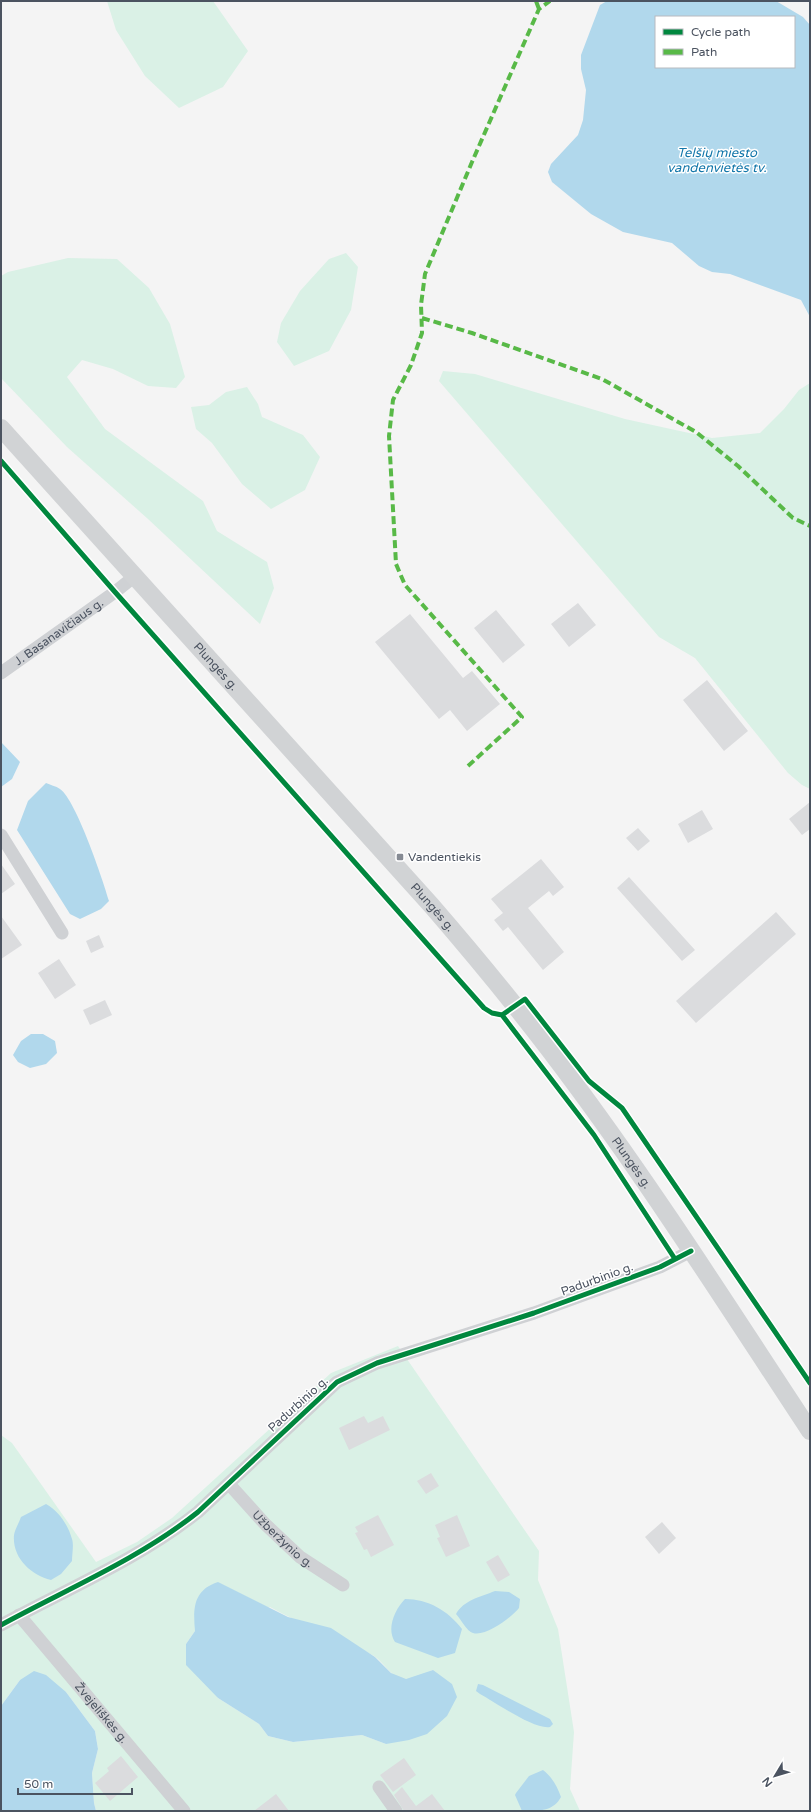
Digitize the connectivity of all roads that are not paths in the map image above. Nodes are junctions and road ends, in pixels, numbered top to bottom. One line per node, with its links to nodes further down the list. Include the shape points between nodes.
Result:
1 (1, 428): 2 (main road, Plungės g.)
2 (135, 576): 3 (street, J. Basanavičiaus g.); 6 (main road, Plungės g., via 482,964 582,1094)
3 (1, 673)
4 (1, 835): 5 (street)
5 (62, 933)
6 (691, 1251): 7 (main road, Plungės g.); 8 (street, Padurbinio g., via 653,1270 534,1313 377,1363 337,1382)
7 (810, 1431)
8 (229, 1484): 9 (street, Užberžynio g., via 265,1524 300,1557); 10 (street, Padurbinio g., via 174,1531 144,1550)
9 (343, 1585)
10 (19, 1615): 11 (street, Padurbinio g.); 13 (street, Žvejeliškės g.)
11 (1, 1625)
12 (379, 1787): 14 (street)
13 (184, 1811)
14 (396, 1811)

